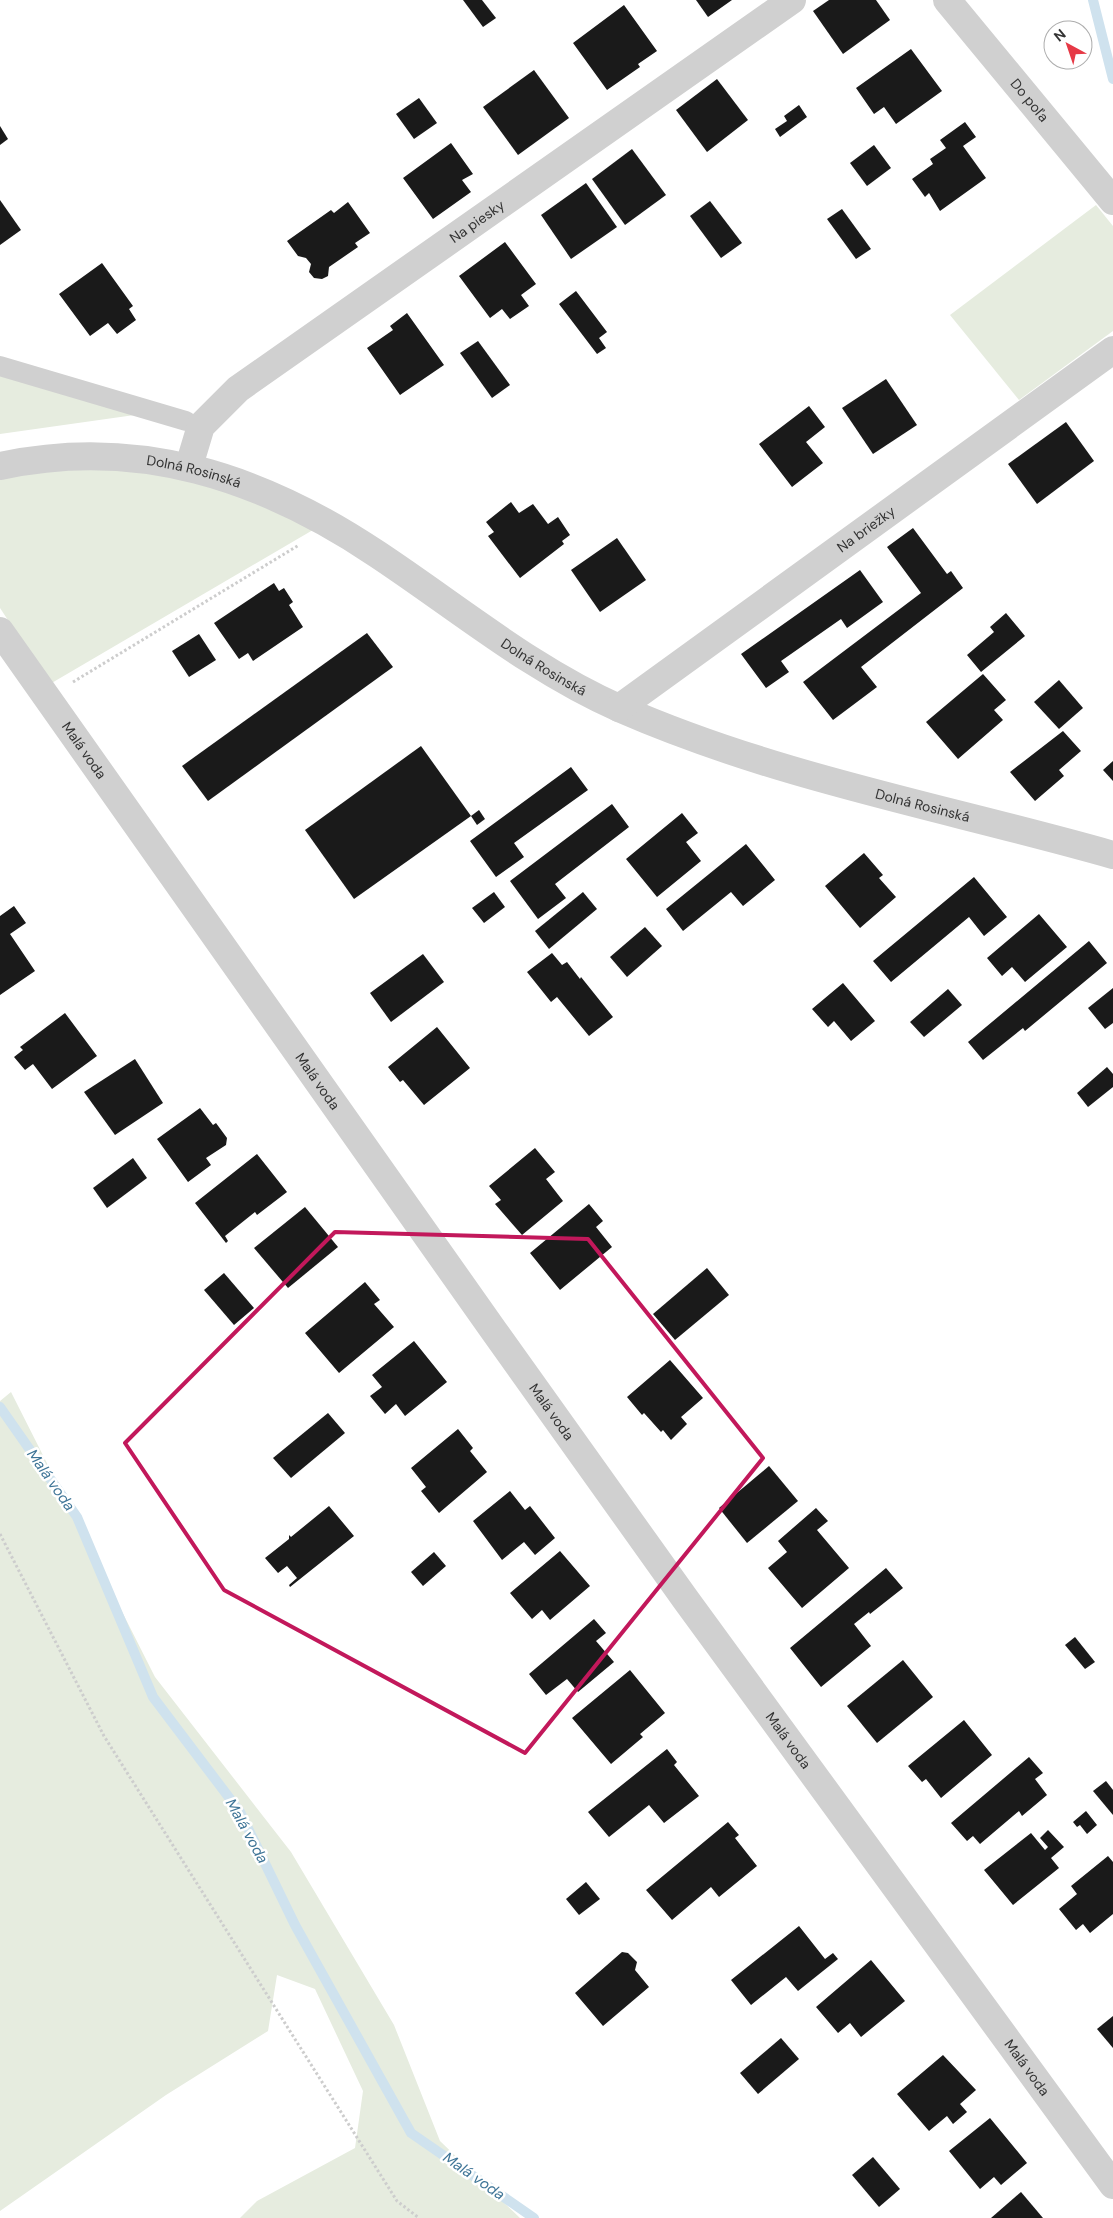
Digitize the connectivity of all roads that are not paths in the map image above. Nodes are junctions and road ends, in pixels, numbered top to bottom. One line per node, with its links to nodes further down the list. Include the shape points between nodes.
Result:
1 (792, 0): 8 (street, Na piesky, via 238,389 201,426)
2 (947, 0): 3 (street, Do poľa)
3 (1113, 201)
4 (1113, 350): 10 (street, Na briežky)
5 (0, 366): 6 (lane)
6 (186, 421)
7 (0, 466): 8 (street, Dolná Rosinská, via 76,456 115,456)
8 (188, 466): 10 (street, Dolná Rosinská, via 234,480 328,524 376,553 528,658)
9 (0, 631): 12 (street, Malá voda, via 533,1386)
10 (619, 708): 11 (street, Dolná Rosinská, via 767,763)
11 (1113, 855)
12 (1113, 2185)

